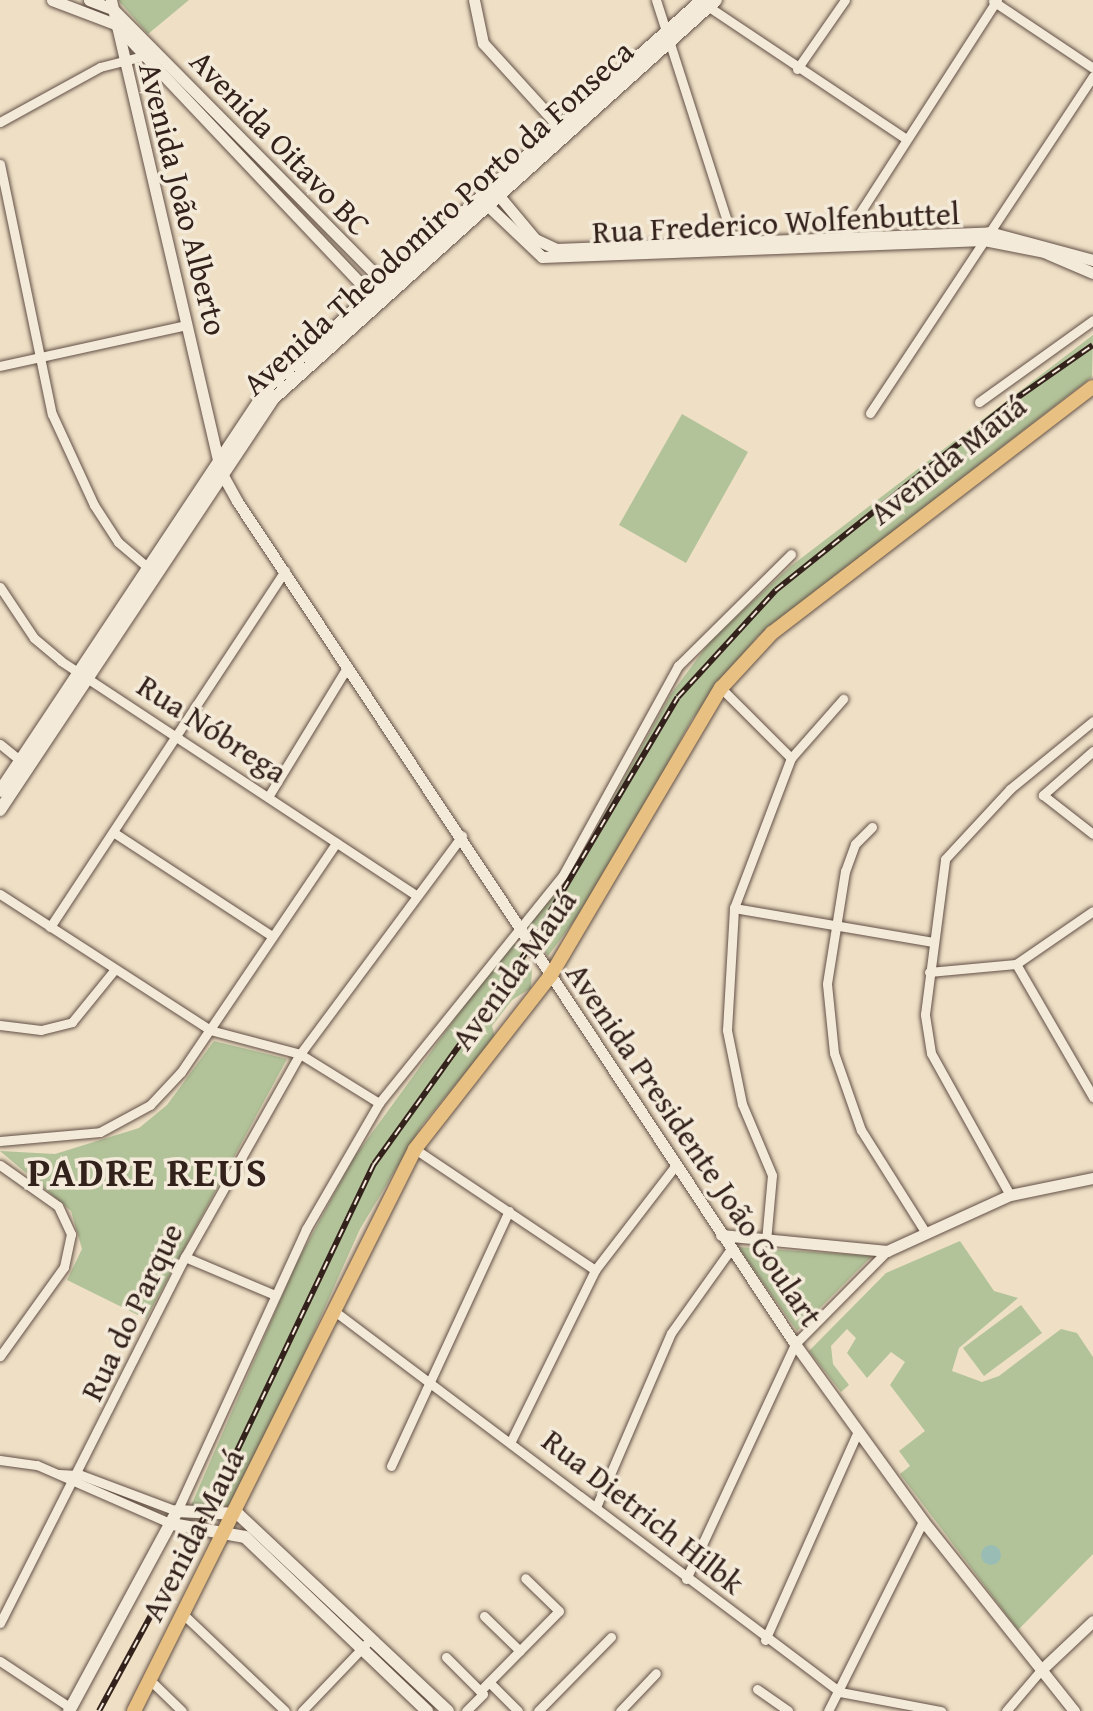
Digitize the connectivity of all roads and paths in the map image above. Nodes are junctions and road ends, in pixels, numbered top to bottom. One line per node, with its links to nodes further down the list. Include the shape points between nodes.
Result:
1 (52, 0): 9 (street, Avenida Oitavo BC)
2 (89, 0): 8 (street, Avenida Oitavo BC)
3 (474, 0): 18 (street, via 483,43)
4 (656, 0): 10 (street)
5 (845, 0): 14 (street)
6 (995, 1): 13 (street); 19 (street)
7 (707, 2): 10 (main road, Avenida Theodomiro Porto da Fonseca); 14 (street)
8 (112, 5): 9 (street, Avenida João Alberto); 15 (street, Avenida Oitavo BC)
9 (115, 24): 11 (street, Avenida Oitavo BC); 12 (street, Avenida João Alberto)
10 (668, 38): 18 (main road, Avenida Theodomiro Porto da Fonseca); 25 (street)
11 (147, 55): 12 (street); 15 (street, Avenida Oitavo BC)
12 (123, 61): 17 (street); 34 (street, Avenida João Alberto)
13 (1093, 68)
14 (797, 69): 19 (street)
15 (173, 75): 29 (street, Avenida Oitavo BC); 31 (street, Avenida Oitavo BC)
16 (1093, 76): 23 (street)
17 (0, 122)
18 (563, 130): 21 (main road, Avenida Theodomiro Porto da Fonseca)
19 (903, 137): 24 (street)
20 (0, 164): 37 (street)
21 (495, 191): 22 (main road, Avenida Theodomiro Porto da Fonseca); 27 (street, Rua Frederico Wolfenbuttel, via 544,245)
22 (484, 202): 26 (main road, Avenida Theodomiro Porto da Fonseca); 27 (street, Rua Frederico Wolfenbuttel, via 542,257)
23 (986, 236): 24 (street, Rua Frederico Wolfenbuttel); 28 (street, Rua Frederico Wolfenbuttel); 42 (street)
24 (842, 240): 25 (street, Rua Frederico Wolfenbuttel)
25 (735, 245): 27 (street, Rua Frederico Wolfenbuttel)
26 (436, 246): 29 (main road, Avenida Theodomiro Porto da Fonseca); 30 (main road, Avenida Theodomiro Porto da Fonseca)
27 (635, 250)
28 (1090, 262)
29 (383, 284): 30 (street, Avenida Oitavo BC); 31 (main road, Avenida Theodomiro Porto da Fonseca)
30 (396, 294): 32 (main road, Avenida Theodomiro Porto da Fonseca)
31 (371, 295): 32 (street, Avenida Oitavo BC); 35 (main road, Avenida Theodomiro Porto da Fonseca)
32 (382, 307): 36 (main road, Avenida Theodomiro Porto da Fonseca)
33 (1093, 320): 41 (street, Avenida Mauá)
34 (187, 325): 37 (street); 44 (street, Avenida João Alberto)
35 (315, 343): 36 (main road); 39 (main road, Avenida Theodomiro Porto da Fonseca)
36 (325, 353): 39 (main road, Avenida Theodomiro Porto da Fonseca)
37 (37, 357): 38 (street); 48 (street, via 52,414 94,505)
38 (0, 366)
39 (296, 370): 43 (main road, Avenida Theodomiro Porto da Fonseca)
40 (1093, 387): 53 (main road, Avenida Mauá, via 772,633)
41 (979, 402)
42 (870, 413)
43 (246, 422): 44 (main road, Avenida Theodomiro Porto da Fonseca); 45 (main road, Avenida Theodomiro Porto da Fonseca)
44 (218, 456): 45 (street, Avenida João Alberto); 46 (main road, Avenida Theodomiro Porto da Fonseca)
45 (221, 472): 46 (main road, Avenida Theodomiro Porto da Fonseca); 49 (street, Avenida Presidente João Goulart)
46 (198, 496): 48 (main road, Avenida Theodomiro Porto da Fonseca)
47 (791, 554): 72 (street, Avenida Mauá, via 678,666 563,875)
48 (150, 570): 52 (main road, Avenida Theodomiro Porto da Fonseca)
49 (285, 571): 51 (street, Avenida Presidente João Goulart); 56 (street)
50 (0, 587): 52 (street, Rua Nóbrega, via 34,638)
51 (348, 666): 61 (street); 66 (street, Avenida Presidente João Goulart)
52 (81, 674): 56 (street, Rua Nóbrega); 60 (main road, Avenida Theodomiro Porto da Fonseca)
53 (721, 688): 59 (street); 80 (main road, Avenida Mauá)
54 (843, 699): 59 (street)
55 (1093, 721): 76 (street, via 958,838 945,859)
56 (176, 737): 61 (street, Rua Nóbrega); 64 (street)
57 (0, 744): 60 (street)
58 (1093, 751): 65 (street, via 1047,788 1047,802)
59 (791, 758): 70 (street)
60 (24, 764): 62 (main road, Avenida Theodomiro Porto da Fonseca)
61 (268, 797): 67 (street, Rua Nóbrega)
62 (2, 799)
63 (872, 827): 73 (street, via 849,854)
64 (113, 832): 74 (street); 75 (street)
65 (1093, 834)
66 (462, 836): 69 (street, Rua do Parque); 72 (street, Avenida Presidente João Goulart)
67 (336, 843): 69 (street, Rua Nóbrega); 75 (street)
68 (0, 894): 74 (street)
69 (416, 895): 83 (street, Rua do Parque)
70 (734, 908): 73 (street); 95 (street, via 727,1030 742,1104 772,1175)
71 (1093, 911): 77 (street)
72 (519, 923): 80 (street, Avenida Presidente João Goulart); 85 (street, Avenida Mauá)
73 (837, 926): 76 (street); 93 (street, via 827,984 834,1053 861,1130)
74 (50, 927): 78 (street)
75 (272, 936): 82 (street)
76 (933, 942): 79 (street)
77 (1016, 964): 79 (street); 84 (street)
78 (115, 969): 81 (street, via 72,1022 41,1030); 82 (street)
79 (929, 972): 91 (street, via 931,1053)
80 (551, 975): 87 (main road, Avenida Mauá); 89 (street, Avenida Presidente João Goulart)
81 (0, 1025)
82 (210, 1030): 83 (street); 86 (street, via 150,1105 100,1132)
83 (300, 1054): 85 (street); 98 (street, Rua do Parque)
84 (1093, 1097)
85 (379, 1103): 100 (street, Avenida Mauá)
86 (0, 1141)
87 (415, 1149): 92 (street); 101 (main road, Avenida Mauá)
88 (0, 1165): 103 (street, via 58,1206 71,1234 64,1267)
89 (675, 1166): 94 (street, Avenida Presidente João Goulart); 99 (street)
90 (1093, 1178): 91 (street)
91 (1010, 1195): 93 (street)
92 (509, 1211): 99 (street); 104 (street)
93 (924, 1230): 97 (street)
94 (721, 1235): 95 (street); 96 (street, Avenida Presidente João Goulart)
95 (766, 1241): 97 (street)
96 (731, 1249): 102 (street, Avenida Presidente João Goulart); 112 (street, via 671,1333)
97 (887, 1251): 102 (street)
98 (185, 1257): 100 (street); 110 (street, Rua do Parque)
99 (595, 1270): 106 (street)
100 (275, 1295): 113 (street, Avenida Mauá)
101 (333, 1310): 104 (street, Rua Dietrich Hilbk); 114 (main road, Avenida Mauá)
102 (795, 1344): 105 (street, Avenida Presidente João Goulart); 119 (street)
103 (2, 1350)
104 (428, 1382): 106 (street, Rua Dietrich Hilbk); 108 (street)
105 (858, 1431): 115 (street, Avenida Presidente João Goulart); 125 (street)
106 (510, 1443): 112 (street, Rua Dietrich Hilbk)
107 (0, 1460): 109 (street)
108 (391, 1466)
109 (59, 1474): 110 (street); 111 (street)
110 (81, 1475): 111 (street, Rua do Parque); 113 (street)
111 (75, 1486): 116 (street); 123 (street, Rua do Parque)
112 (596, 1507): 119 (street, Rua Dietrich Hilbk)
113 (177, 1511): 114 (main road); 116 (main road, Avenida Mauá)
114 (238, 1514): 117 (main road, Avenida Mauá); 126 (main road)
115 (923, 1521): 130 (street, Avenida Presidente João Goulart); 136 (street)
116 (172, 1524): 117 (main road); 138 (main road, Avenida Mauá)
117 (228, 1534): 120 (main road, Avenida Mauá); 126 (main road, via 245,1537)
118 (525, 1578): 127 (street, via 559,1611)
119 (686, 1579): 125 (street, Rua Dietrich Hilbk)
120 (184, 1615): 132 (main road, Avenida Mauá); 141 (street)
121 (484, 1616): 127 (street)
122 (1093, 1621): 130 (street)
123 (0, 1623)
124 (611, 1637): 147 (street)
125 (765, 1640): 136 (street, Rua Dietrich Hilbk)
126 (366, 1643): 137 (main road); 142 (street); 143 (main road)
127 (520, 1651): 133 (street)
128 (446, 1657): 135 (street)
129 (0, 1661): 138 (street)
130 (1041, 1670): 152 (street); 153 (street, Avenida Presidente João Goulart)
131 (656, 1673): 148 (street)
132 (151, 1681): 139 (main road, Avenida Mauá); 140 (street)
133 (489, 1682): 135 (street); 146 (street)
134 (757, 1689): 149 (street)
135 (480, 1691): 145 (street)
136 (840, 1692): 150 (street); 151 (street, Rua Dietrich Hilbk)
137 (437, 1700): 143 (street); 144 (main road)
138 (70, 1710)
139 (134, 1711)
140 (182, 1711)
141 (285, 1711)
142 (302, 1711)
143 (427, 1711)
144 (448, 1711)
145 (466, 1711)
146 (518, 1711)
147 (538, 1711)
148 (620, 1711)
149 (788, 1711)
150 (828, 1711)
151 (941, 1711)
152 (1006, 1711)
153 (1074, 1711)

